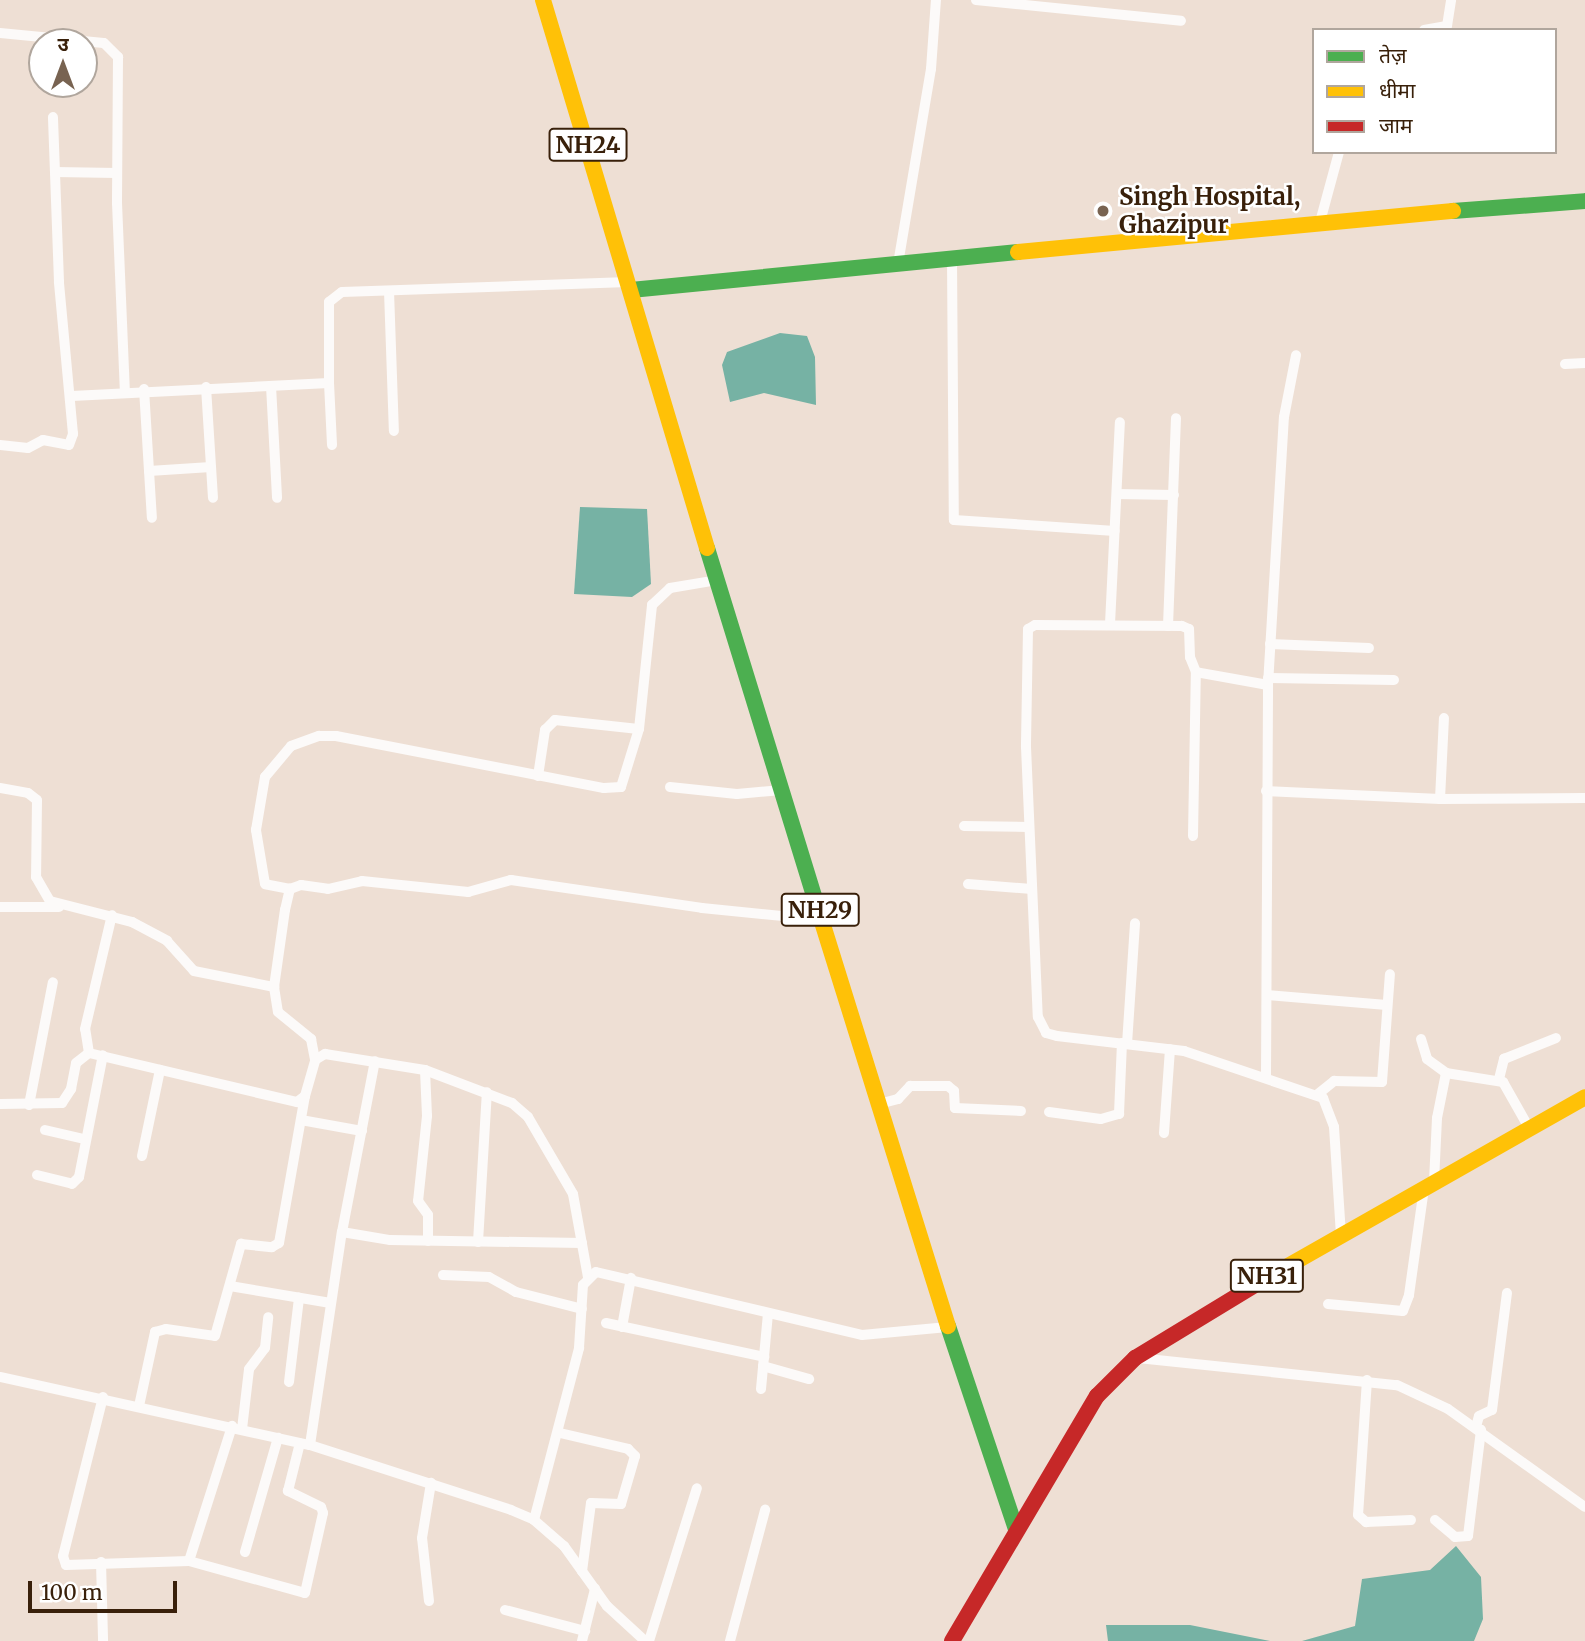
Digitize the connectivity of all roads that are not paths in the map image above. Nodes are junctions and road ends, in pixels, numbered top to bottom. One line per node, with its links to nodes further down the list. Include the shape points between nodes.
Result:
1 (543, 0): 16 (highway, NH24)
2 (936, 0): 15 (street, via 931,69)
3 (976, 0): 5 (street)
4 (1451, 0): 6 (street, via 1447,26)
5 (1181, 21)
6 (1436, 28)
7 (0, 33): 11 (street, via 104,43 116,51)
8 (53, 117): 10 (street)
9 (1338, 154): 13 (street)
10 (55, 172): 11 (street); 26 (street, via 59,282)
11 (117, 173): 25 (street)
12 (1585, 201): 13 (highway)
13 (1320, 222): 14 (highway)
14 (952, 259): 15 (highway); 39 (street, via 954,520)
15 (898, 264): 16 (highway)
16 (630, 286): 17 (street); 40 (highway, NH29)
17 (389, 290): 21 (street, via 342,292 331,297); 29 (street)
18 (1296, 355): 43 (street, via 1284,417)
19 (1585, 363): 20 (street)
20 (1565, 364)
21 (329, 383): 22 (street); 31 (street)
22 (271, 386): 23 (street); 37 (street)
23 (206, 387): 24 (street); 32 (street)
24 (145, 389): 25 (street); 33 (street)
25 (125, 390): 26 (street)
26 (72, 396): 30 (street, via 69,445 43,440 28,448)
27 (1176, 418): 35 (street)
28 (1120, 422): 34 (street)
29 (394, 431)
30 (0, 444)
31 (332, 444)
32 (211, 467): 33 (street); 36 (street)
33 (149, 471): 38 (street)
34 (1117, 494): 35 (street); 39 (street)
35 (1174, 495): 42 (street)
36 (213, 498)
37 (277, 498)
38 (152, 518)
39 (1115, 531): 41 (street)
40 (718, 580): 49 (street, via 670,587 652,605); 53 (highway, NH29)
41 (1110, 624): 42 (street); 58 (street, via 1035,625 1028,629)
42 (1168, 626): 45 (street, via 1189,629 1190,657)
43 (1270, 644): 44 (street); 47 (street)
44 (1369, 648)
45 (1196, 672): 47 (street); 59 (street)
46 (1394, 680): 47 (street)
47 (1268, 681): 54 (street)
48 (1444, 718): 56 (street)
49 (639, 729): 50 (street, via 621,787); 50 (street, via 555,720 545,730)
50 (538, 776): 62 (street, via 359,739 306,738 271,765 256,822 265,884)
51 (670, 787): 53 (street, via 737,794)
52 (0, 788): 64 (street, via 28,793 37,800 36,877 44,894)
53 (782, 790): 66 (highway, NH29)
54 (1266, 790): 56 (street); 71 (street)
55 (1585, 797): 56 (street)
56 (1440, 799)
57 (964, 826): 58 (street)
58 (1029, 827): 61 (street)
59 (1193, 836)
60 (968, 884): 61 (street)
61 (1032, 889): 75 (street, via 1040,1027 1057,1036)
62 (290, 890): 66 (street, via 301,885 328,890 362,881 468,892 511,880); 70 (street, via 277,943)
63 (0, 907): 64 (street)
64 (63, 907): 65 (street)
65 (112, 915): 70 (street, via 167,941 194,971); 77 (street, via 85,1028)
66 (823, 920): 91 (highway, NH29)
67 (1135, 923): 75 (street)
68 (1390, 974): 72 (street)
69 (53, 982): 92 (street)
70 (274, 987): 79 (street, via 278,1012 312,1039)
71 (1267, 995): 72 (street); 84 (street)
72 (1387, 1005): 87 (street, via 1382,1082 1334,1082)
73 (1556, 1038): 85 (street, via 1504,1059)
74 (1422, 1039): 83 (street, via 1427,1059)
75 (1125, 1044): 76 (street); 94 (street, via 1119,1115 1101,1119)
76 (1170, 1049): 84 (street); 99 (street)
77 (89, 1053): 78 (street); 92 (street, via 76,1063 71,1089 62,1103)
78 (103, 1055): 81 (street); 100 (street)
79 (316, 1060): 80 (street, via 337,1053); 88 (street)
80 (375, 1061): 82 (street); 98 (street)
81 (160, 1070): 88 (street, via 286,1102); 101 (street)
82 (425, 1070): 86 (street); 106 (street, via 427,1116 418,1201 428,1215)
83 (1447, 1073): 85 (street); 103 (street)
84 (1266, 1076): 87 (street)
85 (1499, 1079): 96 (street)
86 (487, 1092): 107 (street); 108 (street, via 512,1103 528,1117 566,1177)
87 (1318, 1094): 105 (street, via 1326,1102 1334,1128)
88 (305, 1096): 95 (street)
89 (1585, 1097): 96 (highway, NH31)
90 (0, 1104): 92 (street)
91 (879, 1104): 93 (street, via 898,1099 910,1086 948,1086 954,1091 955,1108); 122 (highway, NH29)
92 (29, 1105)
93 (1021, 1111)
94 (1049, 1112)
95 (301, 1120): 98 (street); 112 (street, via 279,1243 272,1247 241,1244)
96 (1529, 1128): 103 (highway, NH31)
97 (45, 1130): 100 (street)
98 (362, 1131): 104 (street)
99 (1164, 1133)
100 (84, 1139): 102 (street, via 76,1182)
101 (142, 1156)
102 (37, 1175)
103 (1429, 1185): 105 (highway, NH31); 116 (street, via 1403,1311)
104 (342, 1231): 106 (street); 115 (street)
105 (1341, 1234): 123 (highway, NH31)
106 (428, 1241): 107 (street)
107 (478, 1242): 108 (street)
108 (582, 1243): 110 (street)
109 (443, 1275): 117 (street, via 489,1277 516,1292)
110 (588, 1277): 111 (street, via 606,1272); 117 (street)
111 (631, 1278): 118 (street); 121 (street)
112 (230, 1286): 114 (street); 131 (street, via 215,1336 166,1329 155,1332)
113 (1507, 1293): 133 (street, via 1492,1410 1479,1416)
114 (299, 1298): 115 (street); 128 (street)
115 (331, 1303): 136 (street)
116 (1328, 1304)
117 (582, 1309): 134 (street)
118 (768, 1313): 122 (street, via 862,1335); 124 (street)
119 (268, 1317): 132 (street, via 265,1348 249,1369)
120 (606, 1323): 121 (street)
121 (622, 1327): 124 (street)
122 (948, 1327): 144 (highway, NH29)
123 (1135, 1358): 127 (street); 144 (highway, NH31, via 1097,1396)
124 (763, 1362): 126 (street); 129 (street)
125 (0, 1377): 130 (street)
126 (809, 1379)
127 (1367, 1380): 133 (street, via 1423,1394); 142 (street, via 1358,1515 1366,1522)
128 (289, 1382)
129 (761, 1390)
130 (103, 1397): 131 (street); 147 (street, via 63,1561 72,1566)
131 (139, 1406): 132 (street)
132 (237, 1427): 135 (street); 146 (street)
133 (1478, 1429): 139 (street); 143 (street, via 1468,1536 1455,1537)
134 (560, 1433): 141 (street); 148 (street, via 628,1449 635,1456 621,1504 591,1503)
135 (278, 1438): 136 (street); 145 (street)
136 (305, 1444): 137 (street); 146 (street, via 288,1491 321,1507 323,1513 305,1593)
137 (431, 1483): 141 (street); 150 (street, via 422,1538)
138 (697, 1488): 154 (street)
139 (1585, 1507)
140 (765, 1510): 155 (street)
141 (534, 1520): 148 (street, via 564,1546)
142 (1411, 1520)
143 (1435, 1520)
144 (1016, 1529): 156 (highway, NH31)
145 (245, 1552)
146 (189, 1561): 147 (street)
147 (101, 1562): 153 (street)
148 (582, 1571): 149 (street)
149 (595, 1589): 152 (street); 154 (street, via 628,1628)
150 (429, 1601)
151 (505, 1610): 152 (street)
152 (583, 1636)
153 (103, 1641)
154 (647, 1641)
155 (730, 1641)
156 (952, 1641)

